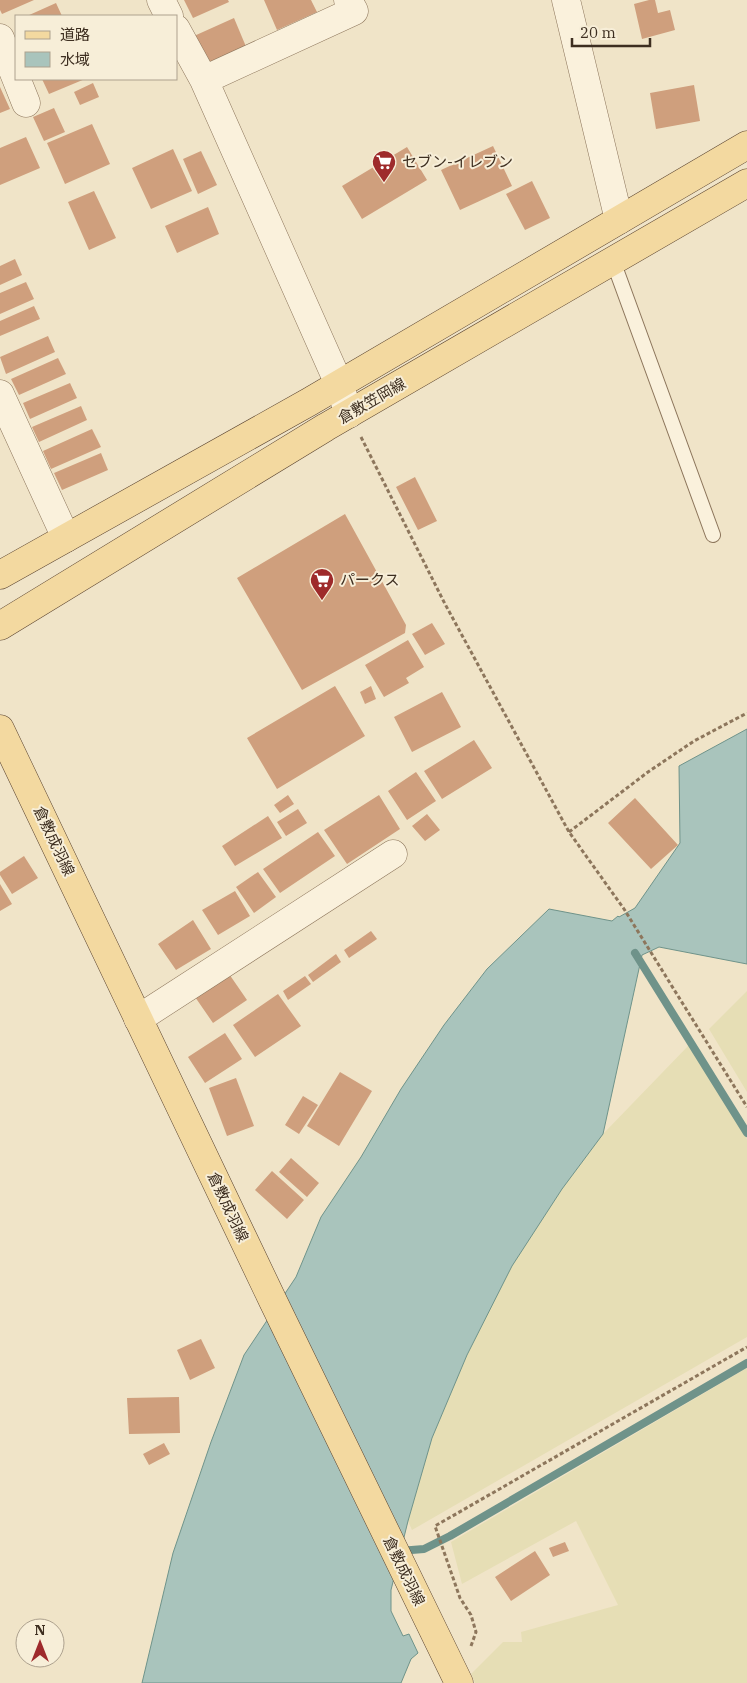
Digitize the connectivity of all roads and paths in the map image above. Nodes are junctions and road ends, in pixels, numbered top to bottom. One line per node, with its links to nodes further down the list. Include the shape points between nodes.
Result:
1 (160, 0): 4 (street)
2 (348, 0): 9 (street, via 354,11)
3 (566, 0): 13 (street)
4 (168, 15)
5 (178, 33): 9 (street)
6 (0, 38): 7 (street)
7 (15, 76)
8 (17, 80): 10 (street)
9 (204, 80): 15 (street)
10 (26, 103)
11 (747, 145): 13 (main road, 倉敷笠岡線)
12 (747, 183): 14 (main road, 倉敷笠岡線)
13 (619, 220): 15 (main road, 倉敷笠岡線)
14 (613, 261): 17 (main road, 倉敷笠岡線); 18 (lane)
15 (339, 384): 17 (street); 19 (main road, 倉敷笠岡線)
16 (0, 394): 19 (street)
17 (349, 414): 21 (main road, 倉敷笠岡線); 24 (path, via 445,604)
18 (713, 535)
19 (66, 538): 20 (main road, 倉敷笠岡線)
20 (0, 575)
21 (0, 626)
22 (747, 713): 24 (path, via 679,751)
23 (0, 729): 26 (main road, 倉敷成羽線)
24 (569, 832): 27 (path, via 624,909)
25 (393, 854): 26 (street)
26 (138, 1019): 29 (main road, 倉敷成羽線)
27 (747, 1107)
28 (747, 1347): 29 (path, via 435,1526 460,1598 471,1615 476,1632)
29 (456, 1676)

